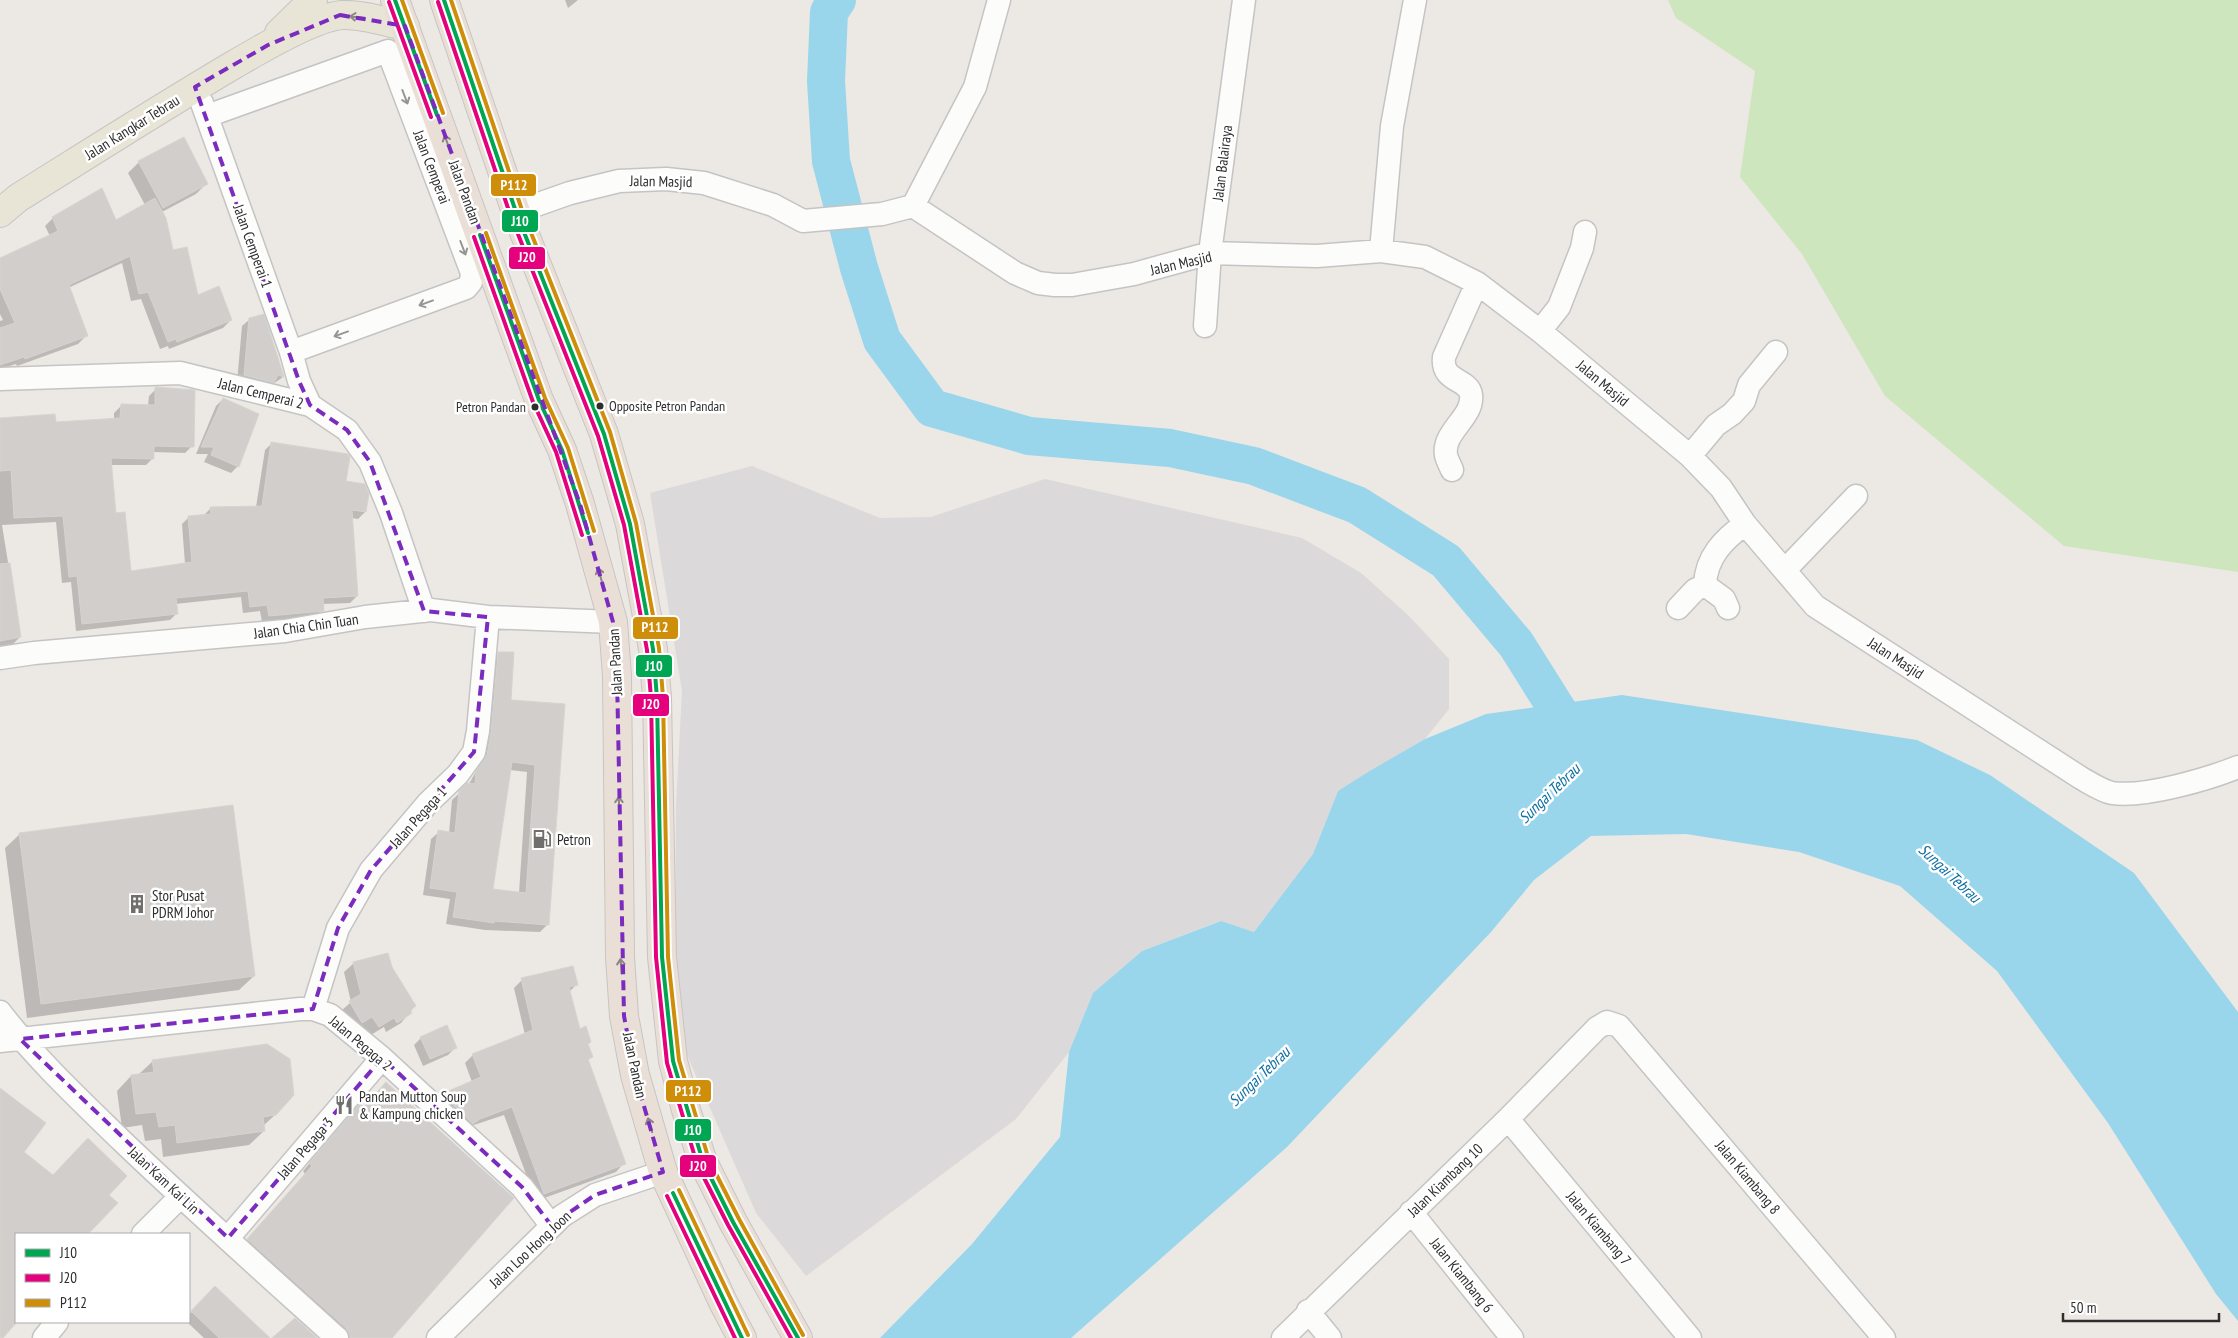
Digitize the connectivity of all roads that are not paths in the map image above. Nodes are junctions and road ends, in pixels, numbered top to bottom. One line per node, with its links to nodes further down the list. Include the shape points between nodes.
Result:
1 (313, 0): 8 (main road, Jalan Kangkar Tebrau)
2 (395, 0): 7 (highway, Jalan Pandan)
3 (444, 0): 13 (highway)
4 (999, 0): 12 (street, via 975,87)
5 (1244, 0): 16 (street, Jalan Balairaya)
6 (1415, 0): 15 (street, via 1392,126)
7 (405, 26): 8 (main road, Jalan Kangkar Tebrau, one-way to 8, via 340,15); 34 (highway, Jalan Pandan, one-way to 7, via 562,450 539,400)
8 (268, 45): 9 (main road, Jalan Kangkar Tebrau)
9 (195, 87): 10 (street, Jalan Cemperai 1); 11 (main road, Jalan Kangkar Tebrau)
10 (207, 116): 20 (street, Jalan Cemperai 1); 20 (street, Jalan Cemperai, one-way to 20, via 388,51 472,273 472,282 466,288)
11 (6, 206)
12 (913, 206): 13 (street, Jalan Masjid, via 882,214 803,221 773,205 704,183 666,179 619,181 570,193); 16 (street, Jalan Masjid, via 1016,273 1046,284 1072,285 1134,274)
13 (516, 212): 55 (highway, via 604,434 638,562 653,649 657,698 662,957 674,1061 703,1162 732,1222)
14 (1585, 232): 19 (street, via 1559,307)
15 (1381, 251): 16 (street, Jalan Masjid, via 1317,256); 17 (street, Jalan Masjid, via 1425,257)
16 (1210, 254): 18 (street, Jalan Balairaya)
17 (1477, 283): 19 (street, Jalan Masjid); 25 (street, via 1444,357 1443,366 1447,374 1469,389 1471,396 1469,406 1448,440 1446,454)
18 (1205, 326)
19 (1540, 331): 24 (street, Jalan Masjid)
20 (291, 352): 23 (street, Jalan Cemperai 1)
21 (1776, 352): 24 (street, via 1748,385 1744,401 1716,425)
22 (0, 379): 23 (street, Jalan Cemperai 2, via 180,373)
23 (310, 405): 32 (street, Jalan Cemperai 2, via 347,430 370,462)
24 (1690, 456): 27 (street, Jalan Masjid, via 1721,488)
25 (1452, 470)
26 (1856, 496): 28 (street)
27 (1745, 524): 28 (street, Jalan Masjid); 29 (street, via 1726,538 1705,570)
28 (1785, 570): 36 (street, Jalan Masjid, via 1814,606 2081,778 2111,793 2134,794 2218,775)
29 (1705, 585): 30 (street, via 1695,590); 31 (street, via 1724,599)
30 (1678, 608)
31 (1728, 608)
32 (424, 611): 33 (street, Jalan Chia Chin Tuan); 35 (street, Jalan Chia Chin Tuan, via 285,631)
33 (488, 617): 34 (street, Jalan Chia Chin Tuan); 37 (street, Jalan Pegaga 1, via 474,752 371,870 338,928)
34 (613, 622): 43 (highway, Jalan Pandan, one-way to 34, via 635,1075 624,1016)
35 (0, 658)
36 (2238, 767)
37 (313, 1009): 40 (street, Jalan Pegaga 2); 41 (street, Jalan Pegaga 2, via 330,1015)
38 (0, 1012): 40 (street, Jalan Kam Kai Lin)
39 (1607, 1022): 42 (street, Jalan Kiambang 10, via 1597,1028); 60 (street, Jalan Kiambang 8, via 1619,1026)
40 (10, 1040): 44 (street, Jalan Kam Kai Lin)
41 (382, 1058): 46 (street, Jalan Pegaga 2, via 522,1187); 48 (street, Jalan Pegaga 3)
42 (1508, 1119): 45 (street, Jalan Kiambang 10); 59 (street, Jalan Kiambang 7)
43 (664, 1172): 46 (street, Jalan Loo Hong Joon, via 595,1195); 54 (highway, Jalan Pandan)
44 (180, 1197): 47 (street); 48 (street, Jalan Kam Kai Lin)
45 (1411, 1212): 49 (street, Jalan Kiambang 10); 58 (street, Jalan Kiambang 6)
46 (551, 1226): 53 (street, Jalan Loo Hong Joon)
47 (144, 1233)
48 (228, 1238): 52 (street, Jalan Kam Kai Lin)
49 (1308, 1312): 56 (street, Jalan Kiambang 10); 57 (street)
50 (56, 1323): 51 (street)
51 (44, 1338)
52 (337, 1338)
53 (438, 1338)
54 (742, 1338)
55 (798, 1338)
56 (1283, 1338)
57 (1330, 1338)
58 (1512, 1338)
59 (1690, 1338)
60 (1884, 1338)

